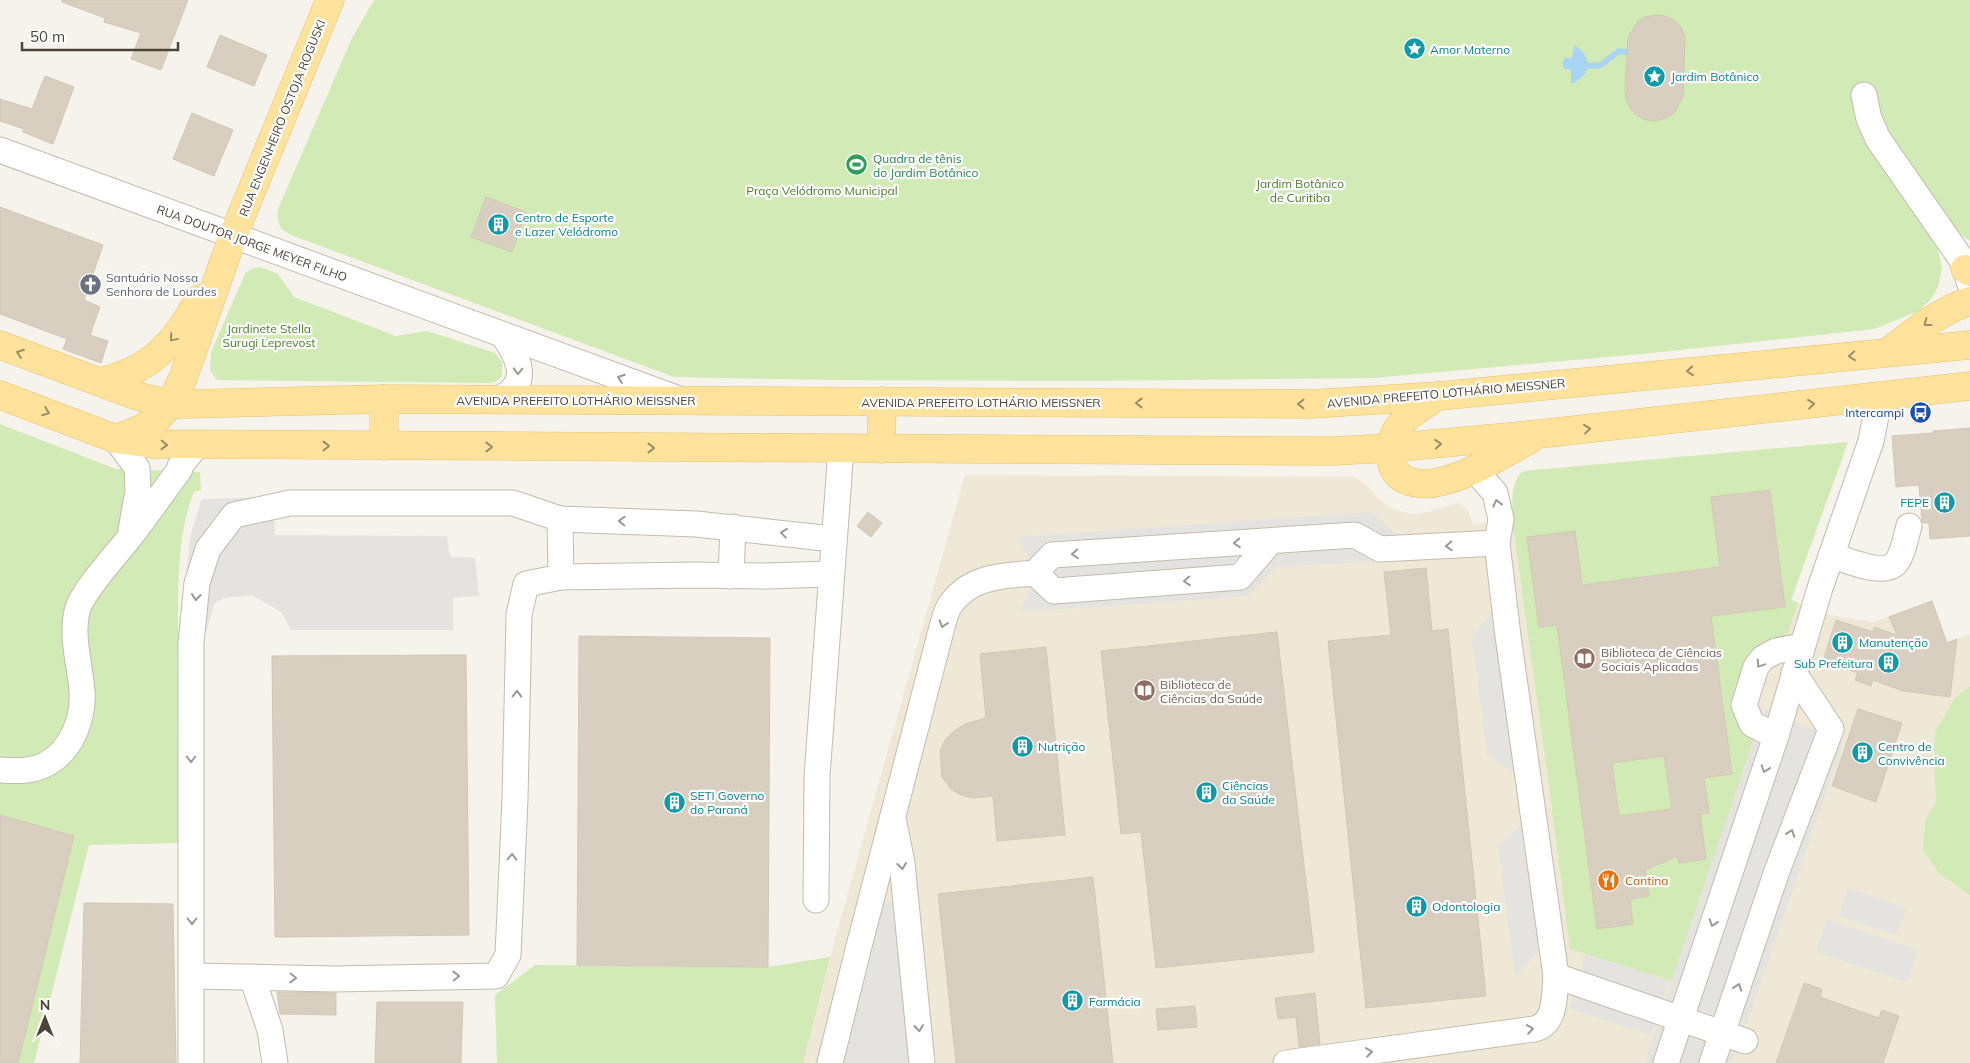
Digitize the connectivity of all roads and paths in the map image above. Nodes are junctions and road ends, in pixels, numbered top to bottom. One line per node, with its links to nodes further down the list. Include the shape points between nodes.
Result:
1 (330, 0): 4 (main road, RUA ENGENHEIRO OSTOJA ROGUSKI)
2 (1864, 95): 5 (street, via 1869,119 1878,139 1962,260)
3 (0, 150): 4 (street, RUA DOUTOR JORGE MEYER FILHO)
4 (233, 236): 7 (street, RUA DOUTOR JORGE MEYER FILHO); 11 (main road, RUA ENGENHEIRO OSTOJA ROGUSKI, one-way to 11, via 188,320 164,349 137,370); 20 (main road, RUA ENGENHEIRO OSTOJA ROGUSKI, via 183,378)
5 (1968, 275)
6 (1970, 301): 10 (main road, one-way to 10, via 1951,307)
7 (504, 336): 17 (street, one-way to 17, via 516,355 520,370 516,386 507,396); 18 (street, RUA DOUTOR JORGE MEYER FILHO, one-way to 7)
8 (0, 345): 11 (main road, AVENIDA PREFEITO LOTHÁRIO MEISSNER, one-way to 8)
9 (1970, 345): 10 (main road, AVENIDA PREFEITO LOTHÁRIO MEISSNER)
10 (1888, 352): 14 (main road, AVENIDA PREFEITO LOTHÁRIO MEISSNER, one-way to 14)
11 (98, 382): 20 (main road, AVENIDA PREFEITO LOTHÁRIO MEISSNER)
12 (1965, 385): 15 (main road)
13 (0, 395): 22 (main road, one-way to 22)
14 (1439, 396): 19 (main road, AVENIDA PREFEITO LOTHÁRIO MEISSNER, one-way to 19, via 1311,404); 26 (main road, via 1407,418 1395,432)
15 (1880, 396): 21 (main road, one-way to 15); 36 (street, via 1871,440)
16 (384, 399): 17 (main road, AVENIDA PREFEITO LOTHÁRIO MEISSNER); 20 (main road, AVENIDA PREFEITO LOTHÁRIO MEISSNER); 24 (main road)
17 (496, 400): 18 (main road, AVENIDA PREFEITO LOTHÁRIO MEISSNER)
18 (683, 401): 19 (main road, AVENIDA PREFEITO LOTHÁRIO MEISSNER)
19 (882, 402): 27 (main road)
20 (170, 404): 22 (main road, RUA ENGENHEIRO OSTOJA ROGUSKI, via 158,418)
21 (1539, 434): 26 (main road, one-way to 21); 28 (main road)
22 (116, 439): 23 (main road, one-way to 23); 32 (street, via 137,468 138,491)
23 (197, 445): 24 (main road, one-way to 24); 32 (street)
24 (384, 446): 25 (main road, one-way to 25)
25 (841, 448): 27 (main road); 33 (street)
26 (1390, 448): 27 (main road, via 1332,451); 28 (main road, via 1392,464 1401,478 1421,484 1439,482)
27 (881, 449)
28 (1465, 472): 35 (street)
29 (560, 519): 31 (street, one-way to 29); 40 (street); 47 (street, one-way to 47, via 513,504 290,504 234,514 208,550 197,583 191,642)
30 (1909, 526): 36 (street, via 1898,560 1885,569 1871,568)
31 (733, 527): 33 (street, one-way to 31); 39 (street)
32 (129, 538): 44 (street, via 84,596 77,611 76,641 82,692 81,716 73,736 48,764 25,771)
33 (833, 539): 38 (street)
34 (1271, 541): 35 (street, one-way to 34, via 1380,549 1354,535); 37 (street, one-way to 37, via 1052,555); 37 (street, one-way to 37, via 1240,578 1054,591)
35 (1497, 543): 48 (street)
36 (1831, 555): 41 (street)
37 (1035, 573): 45 (street, one-way to 45, via 991,577 968,587 950,606)
38 (830, 574): 39 (street); 46 (street, via 817,776)
39 (731, 576): 40 (street)
40 (562, 577): 49 (street, one-way to 40, via 496,976 508,955 519,615 526,584)
41 (1802, 646): 42 (street); 43 (street, one-way to 43, via 1776,651 1763,658 1756,667 1744,706 1752,724)
42 (1794, 673): 43 (street); 51 (street, one-way to 42, via 1777,871 1830,729)
43 (1776, 736): 50 (street, one-way to 50)
44 (0, 770)
45 (893, 818): 54 (street); 55 (street, one-way to 55, via 902,863)
46 (816, 900)
47 (192, 976): 49 (street); 52 (street)
48 (1556, 976): 50 (street); 56 (street, one-way to 48, via 1540,1027 1550,1017)
49 (252, 977): 53 (street, via 270,1030)
50 (1681, 1018): 51 (street); 57 (street)
51 (1734, 1037): 58 (street)
52 (191, 1063)
53 (275, 1063)
54 (830, 1063)
55 (922, 1063)
56 (1286, 1063)
57 (1666, 1063)
58 (1712, 1063)

